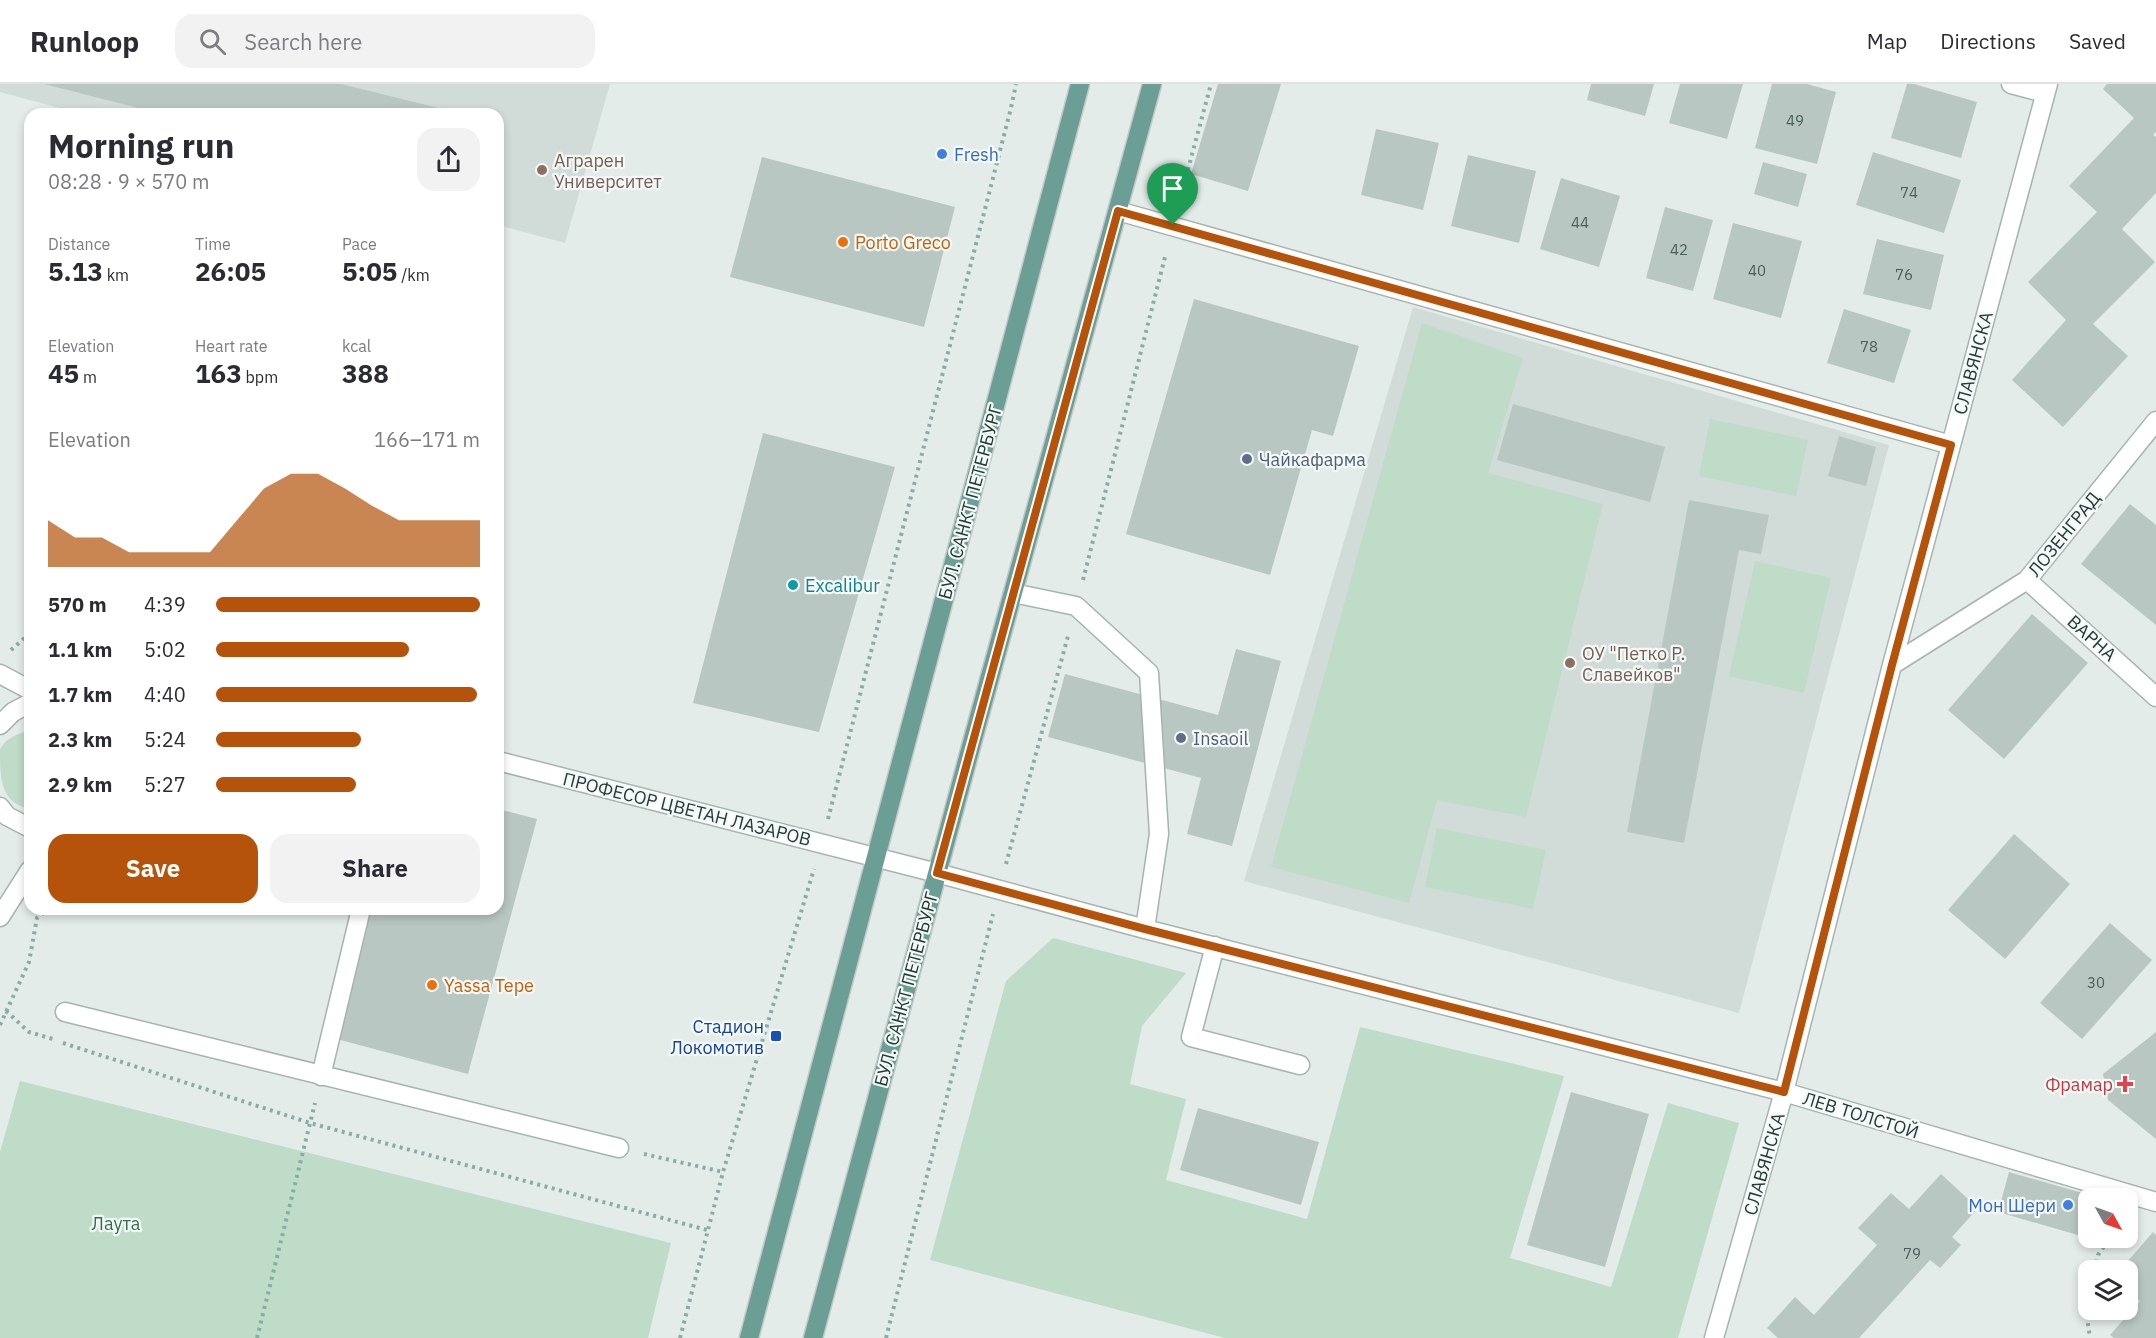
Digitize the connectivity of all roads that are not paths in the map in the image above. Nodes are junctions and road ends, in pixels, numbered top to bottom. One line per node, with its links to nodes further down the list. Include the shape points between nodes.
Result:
1 (1080, 84): 19 (main road, БУЛ. САНКТ ПЕТЕРБУРГ)
2 (1152, 84): 5 (main road, БУЛ. САНКТ ПЕТЕРБУРГ)
3 (2011, 84): 4 (street)
4 (2046, 88): 7 (street, СЛАВЯНСКА)
5 (1118, 211): 7 (street); 9 (main road, БУЛ. САНКТ ПЕТЕРБУРГ)
6 (2156, 422): 8 (street, ЛОЗЕНГРАД)
7 (1951, 445): 10 (street, СЛАВЯНСКА)
8 (2027, 580): 10 (street, ЛОЗЕНГРАД); 13 (street, ВАРНА)
9 (1013, 593): 20 (main road, БУЛ. САНКТ ПЕТЕРБУРГ); 25 (street, via 1076,606 1149,673 1159,834)
10 (1892, 665): 30 (street, СЛАВЯНСКА)
11 (0, 674): 12 (street)
12 (24, 687)
13 (2156, 697)
14 (24, 706): 15 (street)
15 (0, 725)
16 (504, 763): 19 (street, ПРОФЕСОР ЦВЕТАН ЛАЗАРОВ)
17 (0, 807): 18 (street, via 7,816)
18 (24, 825)
19 (876, 859): 20 (street, ПРОФЕСОР ЦВЕТАН ЛАЗАРОВ); 33 (main road, БУЛ. САНКТ ПЕТЕРБУРГ)
20 (937, 873): 22 (street, ПРОФЕСОР ЦВЕТАН ЛАЗАРОВ); 34 (main road, БУЛ. САНКТ ПЕТЕРБУРГ)
21 (24, 879): 24 (street)
22 (999, 890): 25 (street, ЛЕВ ТОЛСТОЙ)
23 (360, 915): 29 (street)
24 (0, 916)
25 (1145, 929): 26 (street, ЛЕВ ТОЛСТОЙ)
26 (1215, 946): 28 (street, via 1191,1037); 30 (street, ЛЕВ ТОЛСТОЙ)
27 (65, 1012): 29 (street)
28 (1300, 1065)
29 (321, 1076): 31 (street)
30 (1784, 1092): 32 (street, ЛЕВ ТОЛСТОЙ); 35 (street, СЛАВЯНСКА)
31 (620, 1148)
32 (2156, 1202)
33 (749, 1338)
34 (813, 1338)
35 (1714, 1338)

